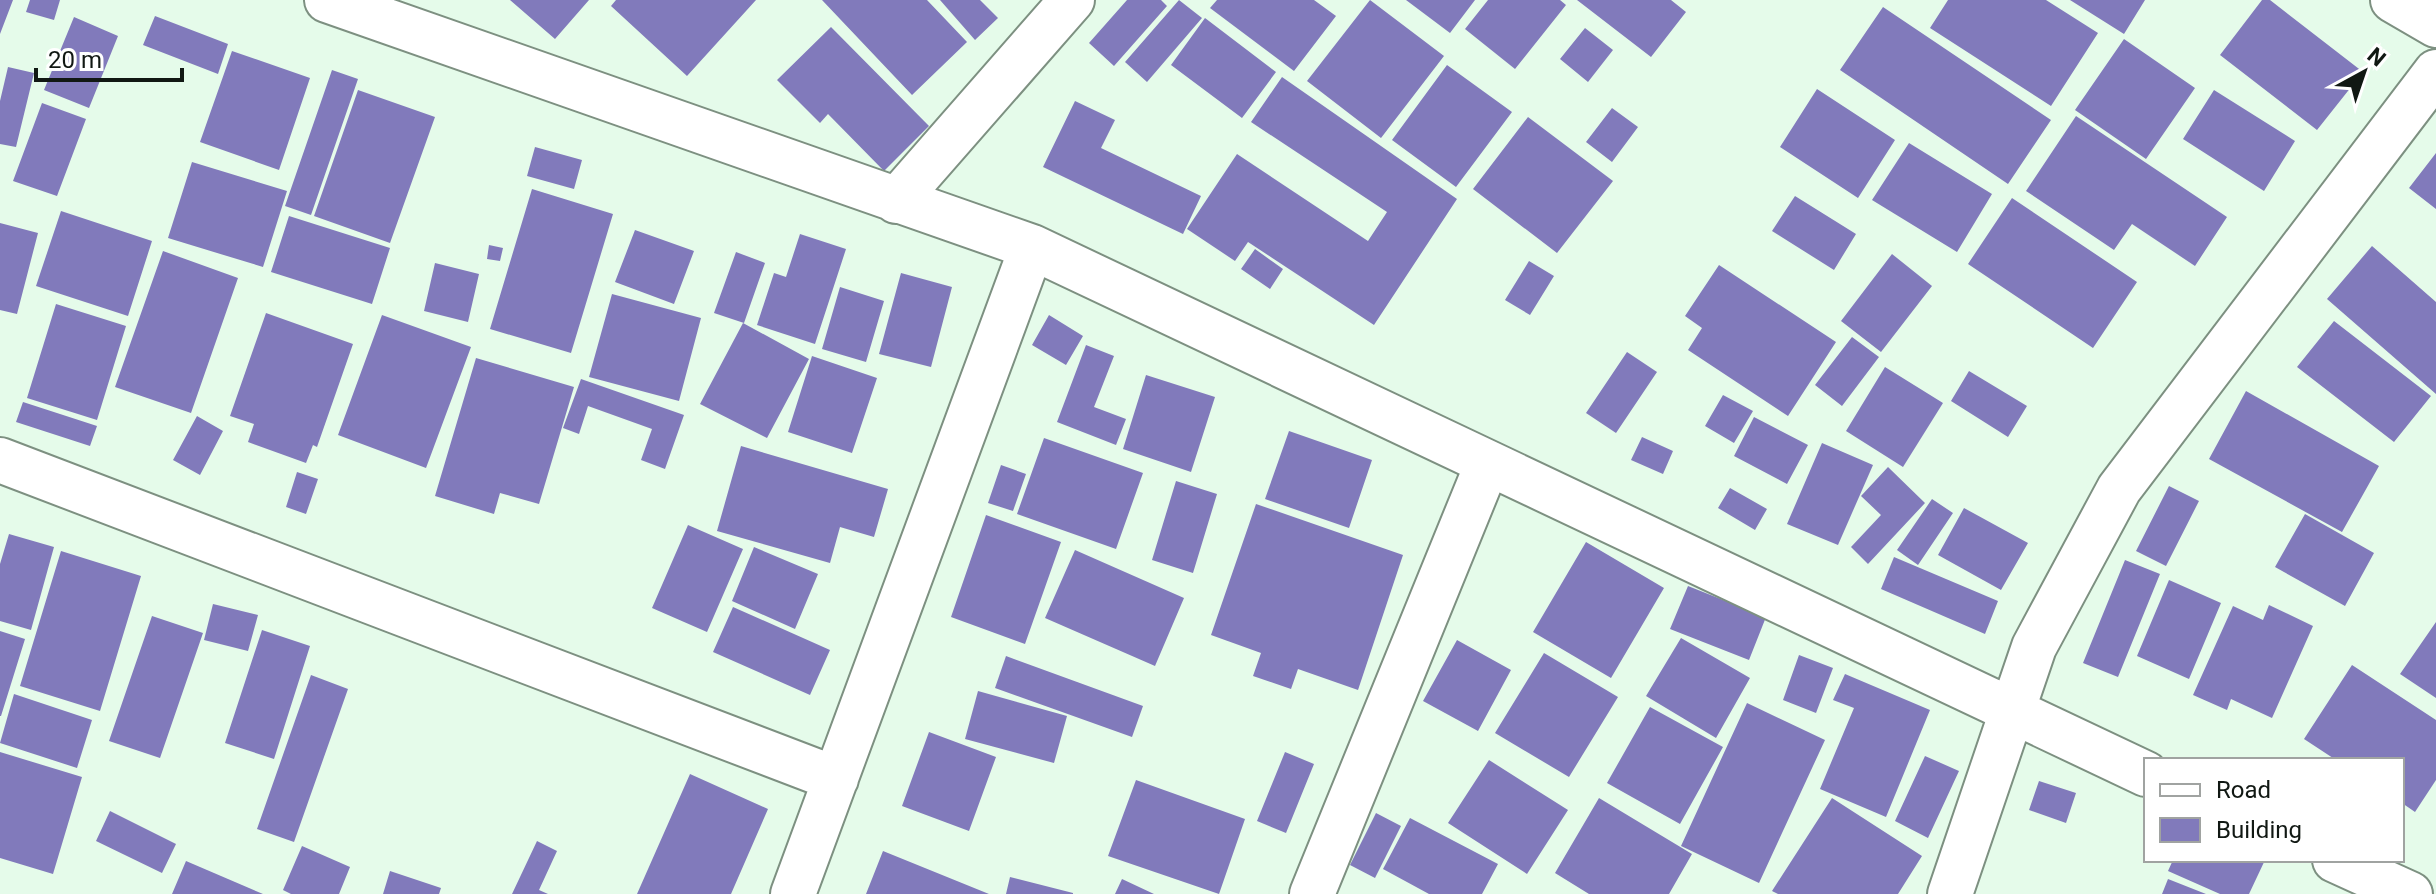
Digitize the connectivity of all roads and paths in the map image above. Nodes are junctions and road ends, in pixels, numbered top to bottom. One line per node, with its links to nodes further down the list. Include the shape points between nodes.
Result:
1 (327, 0): 6 (street)
2 (1072, 0): 6 (street)
3 (2393, 0): 4 (street)
4 (2436, 25)
5 (2436, 72): 10 (street, via 2119,489 2034,647)
6 (896, 201): 7 (street)
7 (1032, 247): 9 (street); 12 (street)
8 (0, 460): 12 (street)
9 (1487, 465): 10 (street); 15 (street)
10 (2013, 713): 11 (street); 16 (street)
11 (2144, 773)
12 (836, 779): 14 (street)
13 (2339, 862): 17 (street)
14 (793, 894)
15 (1312, 894)
16 (1950, 894)
17 (2410, 894)

